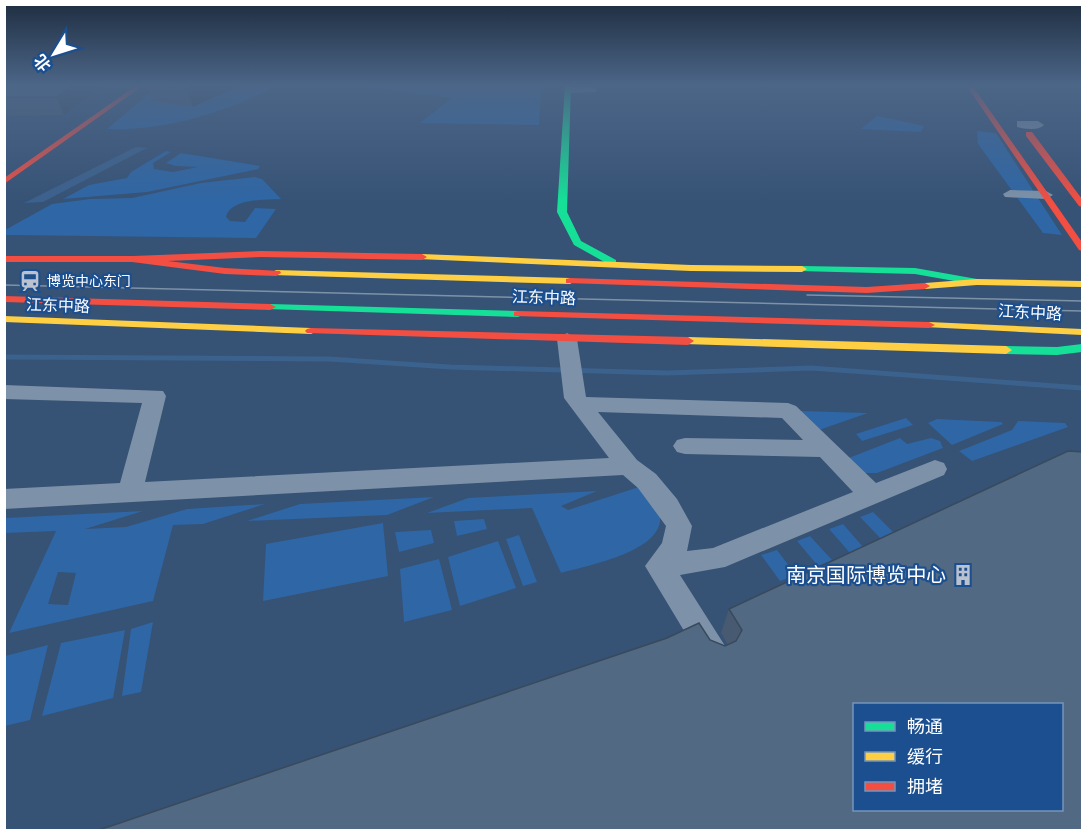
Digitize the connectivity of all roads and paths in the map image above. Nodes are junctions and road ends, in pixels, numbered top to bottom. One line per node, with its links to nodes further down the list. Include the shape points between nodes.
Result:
1 (86, 124): 5 (street)
2 (566, 124): 9 (street)
3 (996, 124): 7 (street)
4 (1025, 124): 8 (street)
5 (4, 182)
6 (1010, 194): 7 (street)
7 (1046, 195): 11 (street)
8 (1083, 204)
9 (562, 212): 10 (street); 16 (street, via 577,243 603,259)
10 (553, 226)
11 (1083, 248)
12 (522, 249): 15 (street)
13 (4, 259): 14 (street, 江东中路)
14 (132, 259): 15 (street, 江东中路, via 261,254); 17 (street, 江东中路, via 225,271 867,290)
15 (488, 260): 16 (street, 江东中路)
16 (625, 265): 17 (street, 江东中路, via 915,271)
17 (977, 282): 18 (street, 江东中路)
18 (1083, 284)
19 (4, 299): 21 (street, 江东中路)
20 (4, 319): 22 (street, 江东中路)
21 (1083, 332)
22 (567, 339): 23 (street, 江东中路, via 1057,351); 25 (street, via 575,398)
23 (1083, 348)
24 (4, 392): 30 (street, via 155,396)
25 (580, 404): 27 (street, via 788,411); 28 (street)
26 (685, 446): 27 (street)
27 (827, 449): 31 (street)
28 (628, 466): 30 (street); 33 (street, via 668,506 679,526 675,548)
29 (935, 469): 31 (street)
30 (130, 492): 32 (street)
31 (872, 495): 33 (street, via 715,559)
32 (4, 498)
33 (659, 566): 34 (street)
34 (715, 653)

